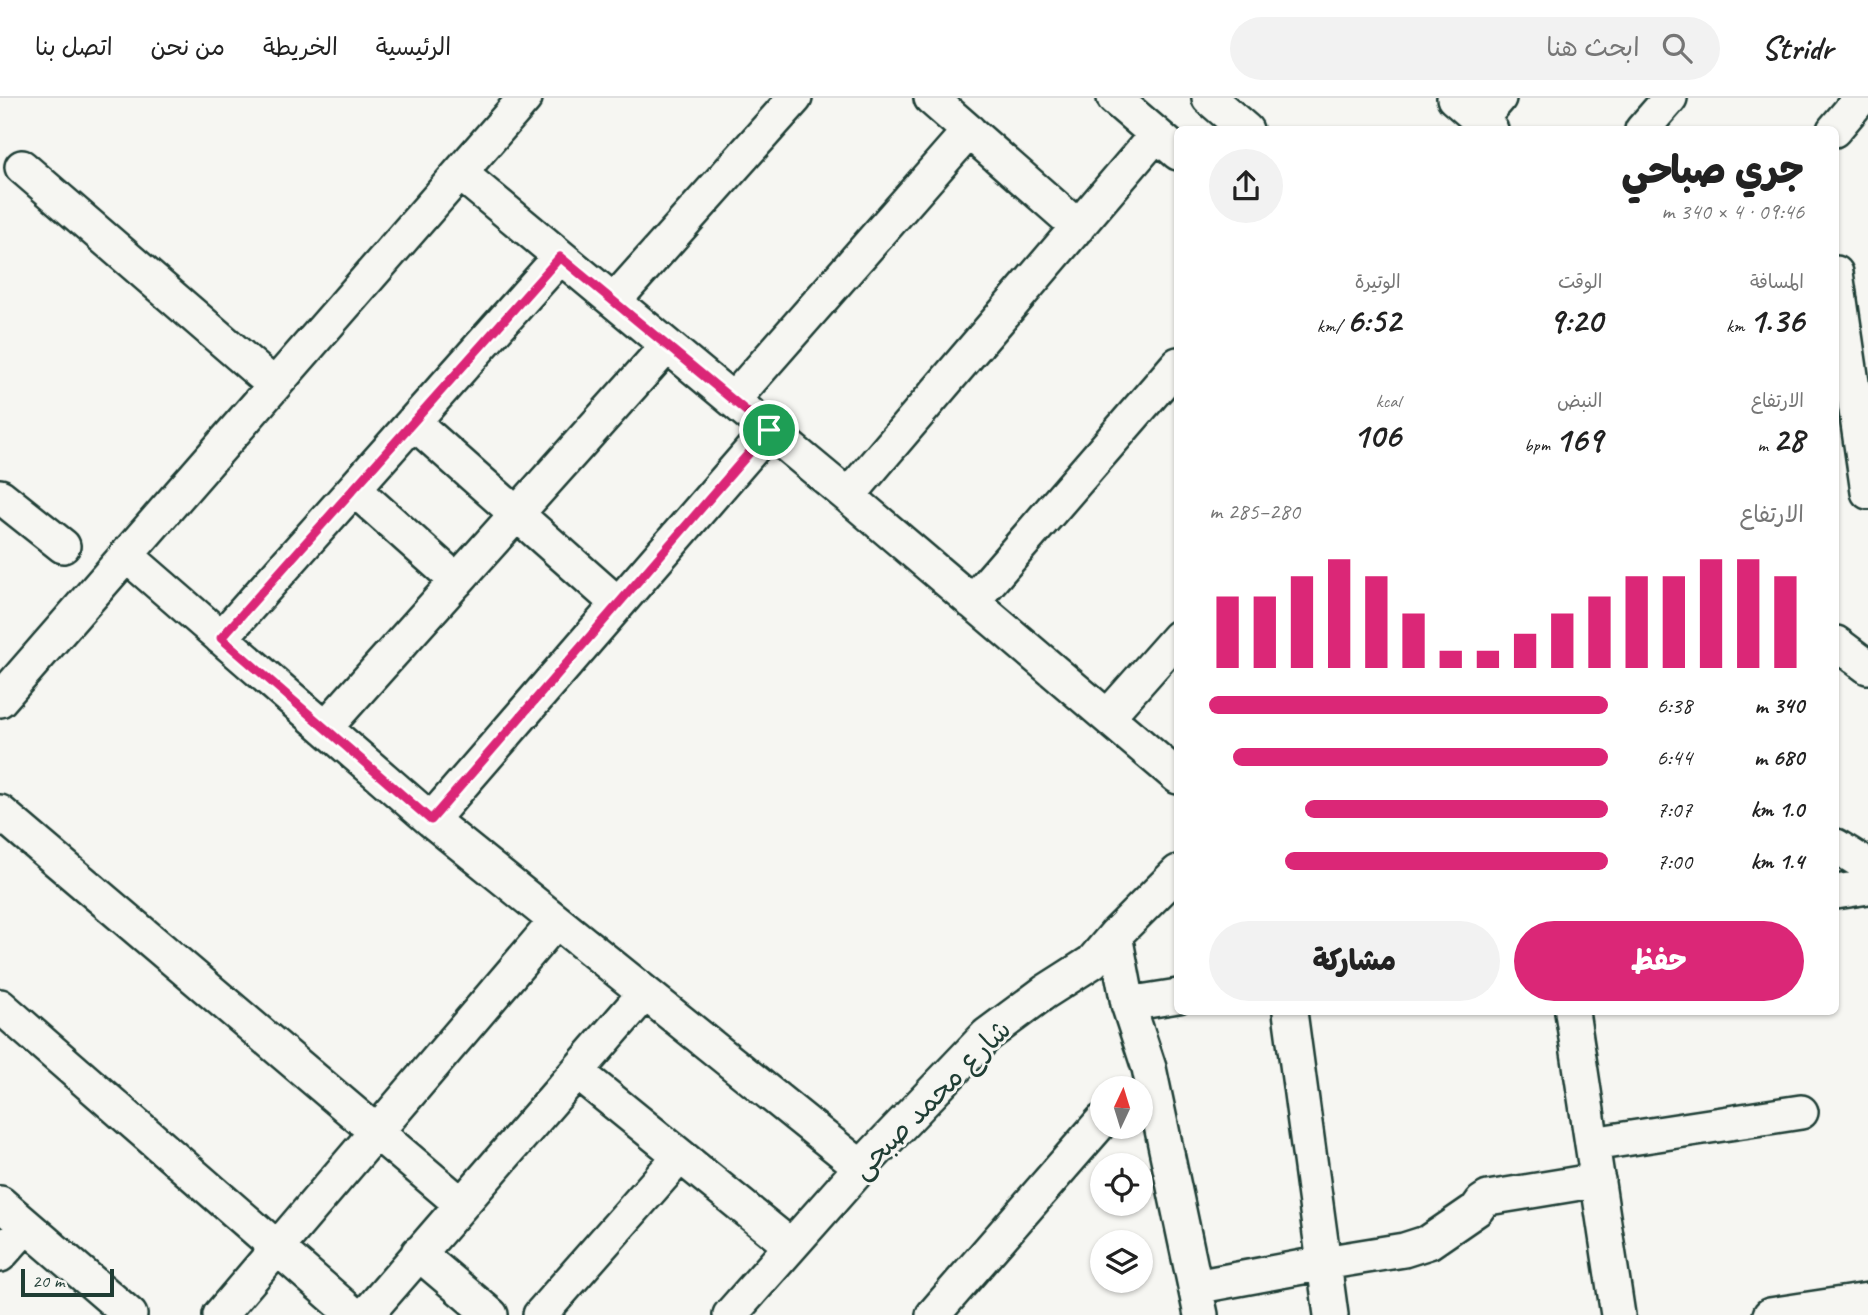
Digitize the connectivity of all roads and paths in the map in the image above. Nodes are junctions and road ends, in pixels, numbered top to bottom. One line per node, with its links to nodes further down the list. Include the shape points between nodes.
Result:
1 (525, 98): 16 (street)
2 (795, 98): 20 (street)
3 (931, 98): 13 (street)
4 (1209, 98): 10 (street)
5 (1454, 98): 9 (street)
6 (1670, 98): 11 (street)
7 (1861, 98): 12 (street)
8 (1123, 101): 14 (street)
9 (1490, 116)
10 (1241, 126)
11 (1646, 126)
12 (1837, 126)
13 (969, 131): 17 (street); 24 (street)
14 (1167, 144): 17 (street)
15 (22, 167): 23 (street)
16 (460, 173): 18 (street); 23 (street)
17 (1078, 227): 30 (street)
18 (560, 257): 20 (street); 25 (street)
19 (1839, 294): 28 (street)
20 (614, 301): 21 (street)
21 (667, 346): 24 (street); 31 (street)
22 (1174, 369): 35 (street)
23 (274, 385): 33 (street)
24 (733, 400): 26 (street)
25 (413, 422): 27 (street); 31 (street)
26 (769, 430): 30 (street); 36 (street)
27 (354, 489): 34 (street); 37 (street)
28 (1868, 492)
29 (0, 496): 32 (street)
30 (848, 496): 35 (street)
31 (516, 514): 34 (street); 36 (street)
32 (63, 546)
33 (126, 555): 37 (street); 41 (street)
34 (457, 581): 43 (street)
35 (972, 602): 42 (street)
36 (618, 604): 46 (street)
37 (221, 638): 43 (street)
38 (1174, 642): 42 (street)
39 (1839, 645): 40 (street)
40 (1868, 667)
41 (0, 700)
42 (1108, 716): 44 (street)
43 (325, 728): 46 (street)
44 (1174, 773)
45 (0, 812): 64 (street)
46 (431, 820): 52 (street)
47 (1839, 848): 48 (street)
48 (1868, 866)
49 (1174, 876): 53 (street, شارع محمد صبحى)
50 (1868, 887): 51 (street)
51 (1839, 892)
52 (556, 922): 54 (street); 64 (street)
53 (1115, 935): 56 (street); 68 (street, شارع محمد صبحى, via 1092,962 988,1035)
54 (645, 993): 60 (street); 68 (street)
55 (1174, 997): 56 (street)
56 (1128, 1004): 61 (street)
57 (0, 1006): 74 (street)
58 (1290, 1015): 77 (street)
59 (1572, 1015): 66 (street)
60 (576, 1072): 67 (street); 71 (street)
61 (1140, 1076)
62 (1801, 1112): 66 (street)
63 (1153, 1128): 79 (street)
64 (376, 1132): 71 (street); 74 (street)
65 (1090, 1135): 88 (street)
66 (1592, 1144): 69 (street)
67 (680, 1156): 73 (street); 86 (street)
68 (861, 1167): 73 (street, شارع محمد صبحى)
69 (1598, 1180): 77 (street, via 1488,1198 1429,1242); 90 (street)
70 (0, 1203): 72 (street)
71 (461, 1204): 75 (street)
72 (26, 1226): 76 (street); 80 (street)
73 (791, 1247): 87 (street, شارع محمد صبحى)
74 (277, 1248): 82 (street); 83 (street)
75 (418, 1254): 84 (street); 85 (street)
76 (0, 1255)
77 (1324, 1263): 79 (street); 89 (street)
78 (1868, 1300): 81 (street)
79 (1198, 1301)
80 (116, 1311)
81 (1829, 1311): 91 (street)
82 (220, 1315)
83 (355, 1315)
84 (366, 1315)
85 (491, 1315)
86 (540, 1315)
87 (730, 1315)
88 (933, 1315)
89 (1331, 1315)
90 (1618, 1315)
91 (1769, 1315)

